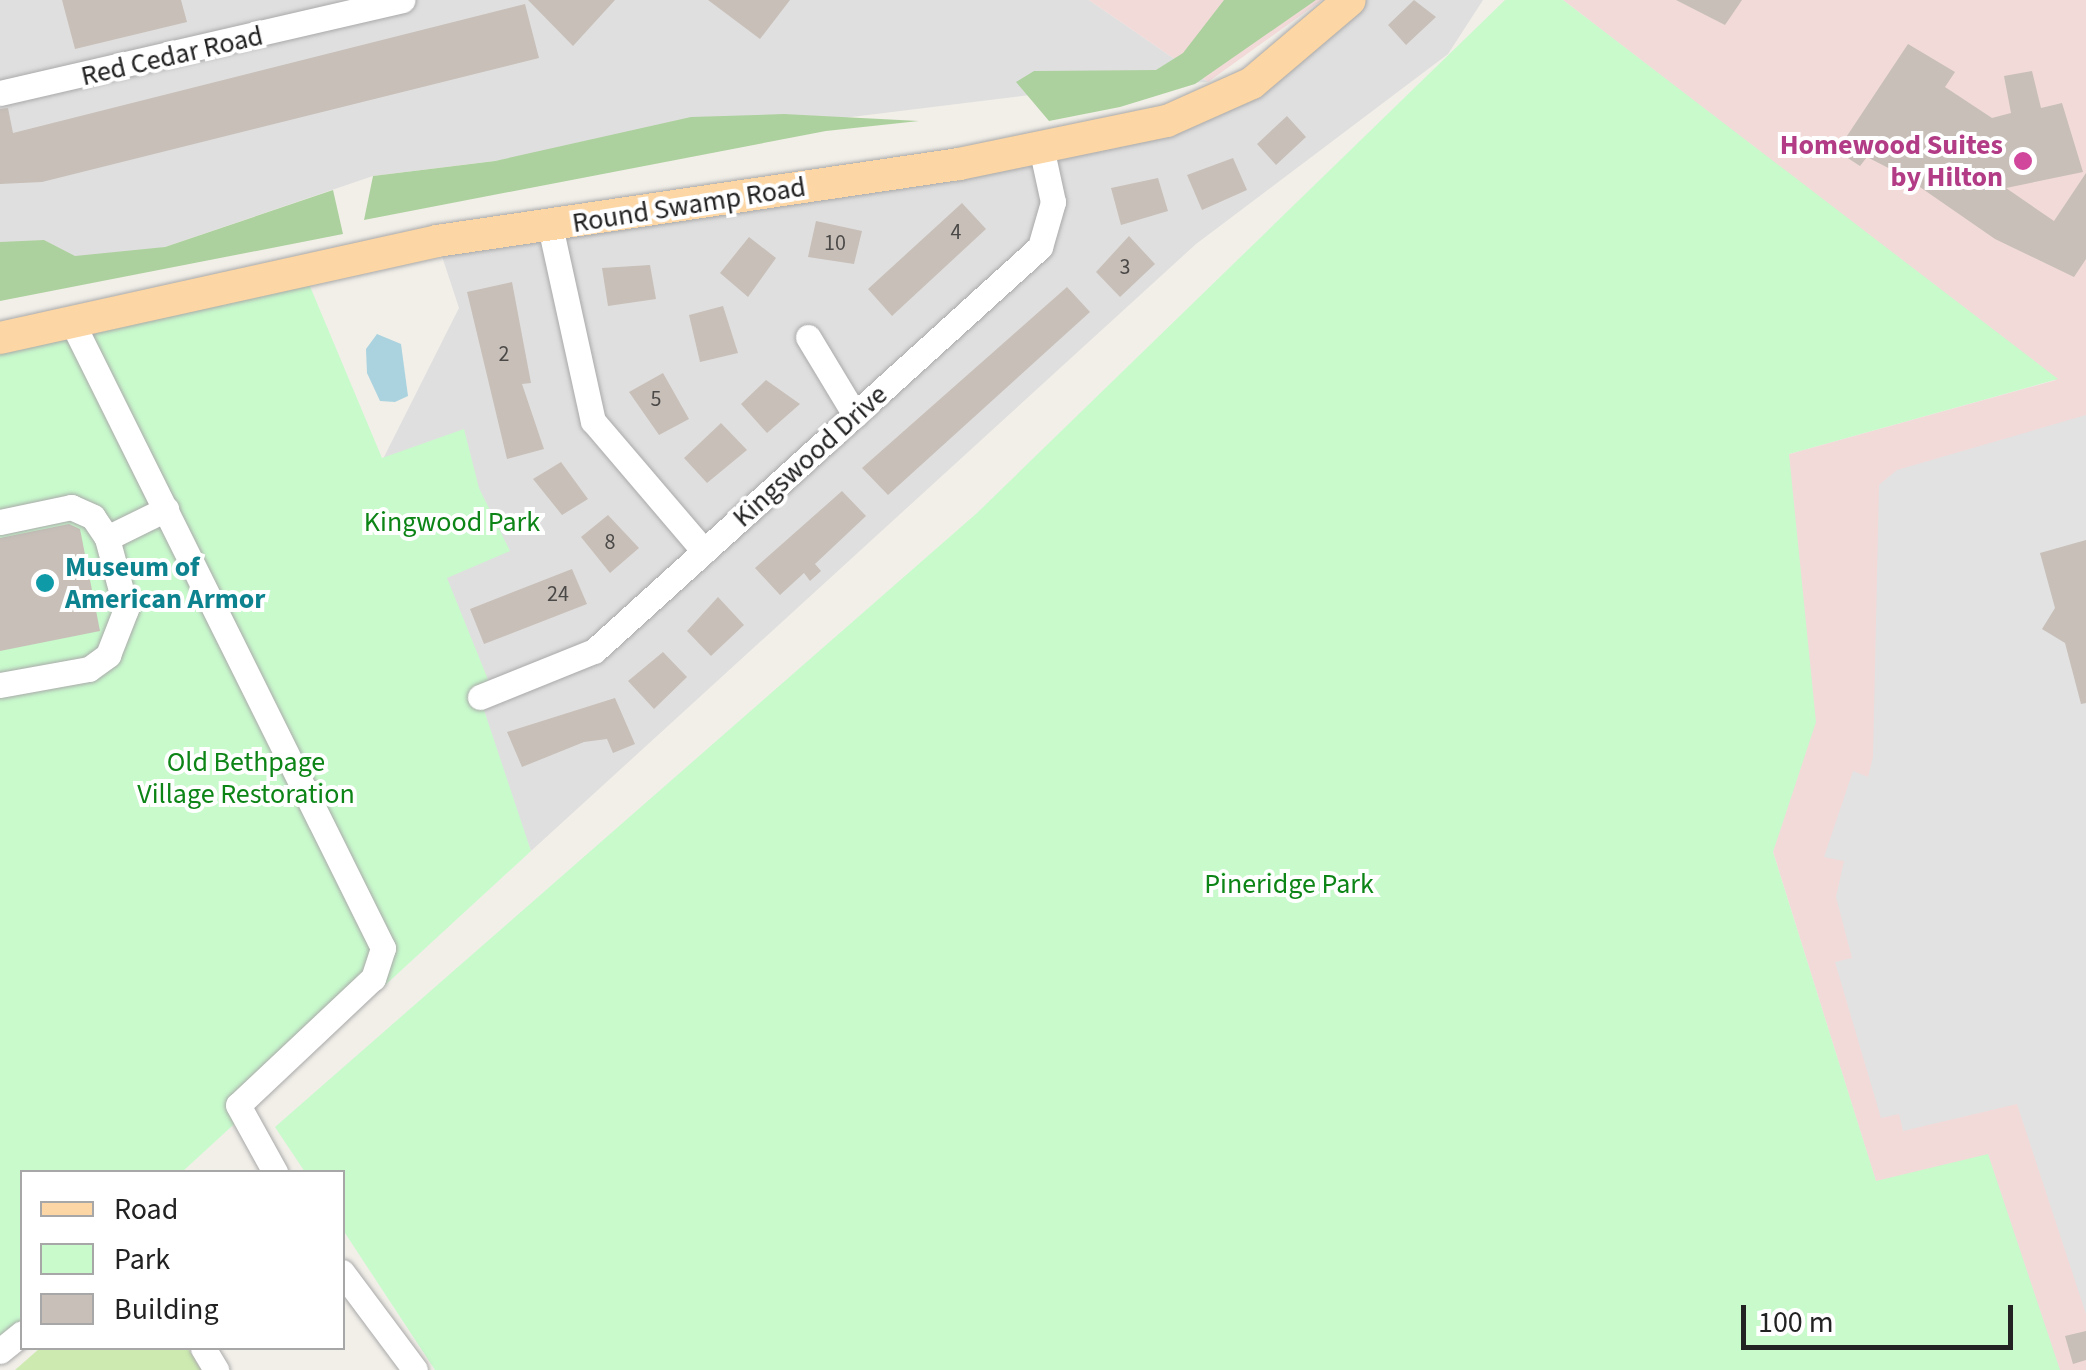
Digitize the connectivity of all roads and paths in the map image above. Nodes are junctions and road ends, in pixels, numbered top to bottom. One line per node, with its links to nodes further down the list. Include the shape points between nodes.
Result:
1 (402, 0): 3 (street, Red Cedar Road)
2 (1348, 1): 4 (main road, Round Swamp Road, via 1229,98 1167,121)
3 (0, 93)
4 (1041, 148): 5 (main road, Round Swamp Road); 9 (street, Kingswood Drive, via 1053,202 1040,247)
5 (550, 226): 6 (main road, Round Swamp Road, via 360,257); 13 (street, via 593,420)
6 (72, 322): 8 (main road, Round Swamp Road); 10 (street)
7 (808, 337): 9 (street)
8 (0, 338)
9 (855, 415): 13 (street, Kingswood Drive)
10 (166, 509): 12 (street); 16 (street, via 383,948 373,978 238,1105)
11 (0, 522): 12 (street, via 71,507 93,517)
12 (107, 538): 14 (street, via 126,609 108,655 88,669)
13 (704, 551): 15 (street, Kingswood Drive, via 594,651)
14 (0, 685)
15 (480, 698)
16 (274, 1170)
17 (345, 1276): 20 (street)
18 (20, 1335): 19 (street)
19 (0, 1352)
20 (416, 1370)

